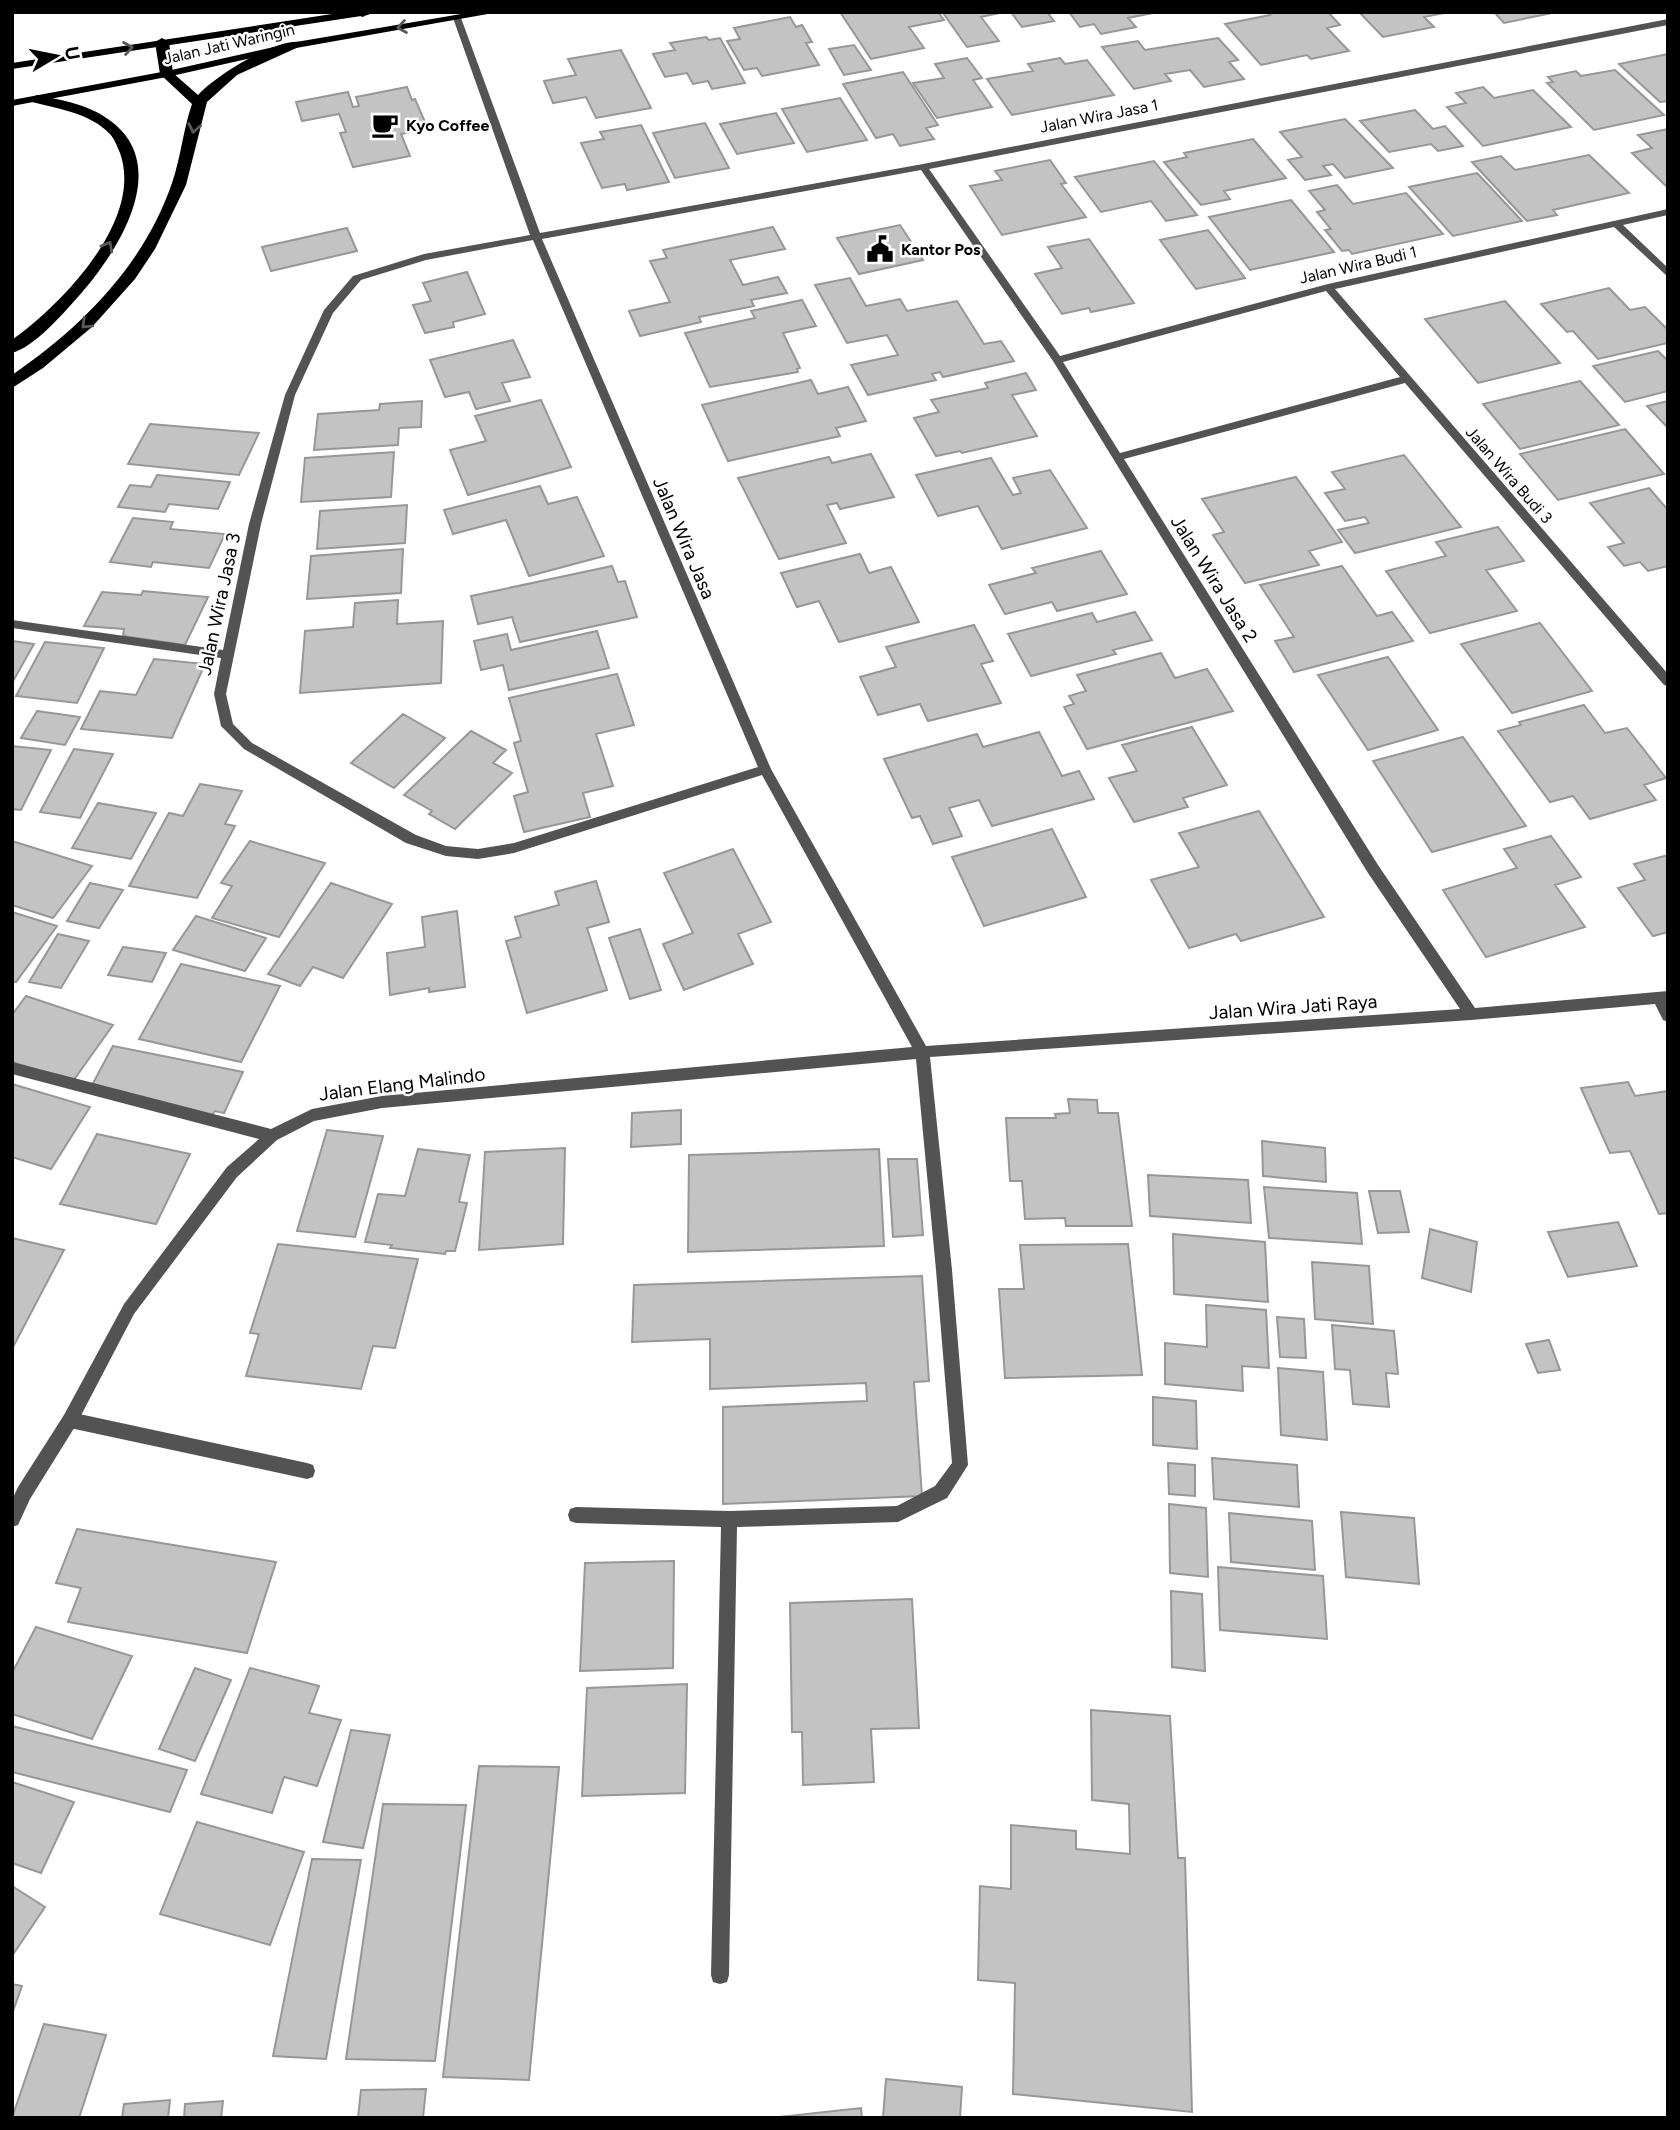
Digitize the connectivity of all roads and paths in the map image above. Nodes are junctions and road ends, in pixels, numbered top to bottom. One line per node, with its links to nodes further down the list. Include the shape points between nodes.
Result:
1 (354, 12): 3 (highway)
2 (494, 12): 4 (main road, Jalan Jati Waringin)
3 (365, 13): 6 (main road, Jalan Jati Waringin)
4 (457, 18): 7 (main road, Jalan Jati Waringin, one-way to 7); 16 (street, Jalan Wira Jasa)
5 (1668, 22): 13 (street, Jalan Wira Jasa 1)
6 (162, 43): 8 (main road, Jalan Jati Waringin, one-way to 6); 9 (highway)
7 (296, 45): 9 (main road, Jalan Jati Waringin); 12 (highway, via 238,69)
8 (12, 66)
9 (167, 74): 10 (main road, Jalan Jati Waringin); 12 (highway)
10 (37, 99): 11 (main road, Jalan Jati Waringin); 19 (highway, one-way to 10, via 62,307 97,265 124,215 131,177 127,150 113,130 89,114)
11 (12, 103)
12 (198, 103): 22 (highway, one-way to 22, via 175,194 146,253 83,326)
13 (923, 167): 16 (street, Jalan Wira Jasa 1); 20 (street, Jalan Wira Jasa 2)
14 (1668, 212): 15 (street, Jalan Wira Budi 1)
15 (1615, 222): 17 (street); 18 (street, Jalan Wira Budi 1)
16 (536, 237): 25 (street, Jalan Wira Jasa 3, via 425,257 357,278 328,312 290,395 255,524); 27 (street, Jalan Wira Jasa)
17 (1668, 274)
18 (1328, 287): 20 (street, Jalan Wira Budi 1); 21 (street, Jalan Wira Budi 3)
19 (12, 348)
20 (1057, 360): 23 (street, Jalan Wira Jasa 2)
21 (1406, 379): 23 (street); 26 (street, Jalan Wira Budi 3)
22 (12, 383)
23 (1118, 457): 29 (street, Jalan Wira Jasa 2, via 1373,869)
24 (12, 624): 25 (street)
25 (228, 655): 27 (street, Jalan Wira Jasa 3, via 220,694 227,726 248,746 411,839 446,851 478,854 514,848)
26 (1668, 682)
27 (765, 769): 31 (street, Jalan Wira Jasa)
28 (1663, 998): 29 (street, Jalan Wira Jati Raya); 30 (street)
29 (1471, 1014): 31 (street, Jalan Wira Jati Raya)
30 (1668, 1016)
31 (922, 1052): 33 (street, Jalan Elang Malindo, via 382,1102 312,1115); 38 (street, via 960,1465 942,1492 898,1514)
32 (12, 1068): 33 (street)
33 (272, 1136): 34 (street, Jalan Elang Malindo, via 232,1172 129,1309)
34 (70, 1420): 35 (street); 37 (street, Jalan Elang Malindo)
35 (307, 1471)
36 (576, 1515): 38 (street)
37 (12, 1519)
38 (729, 1519): 39 (street)
39 (720, 1975)

